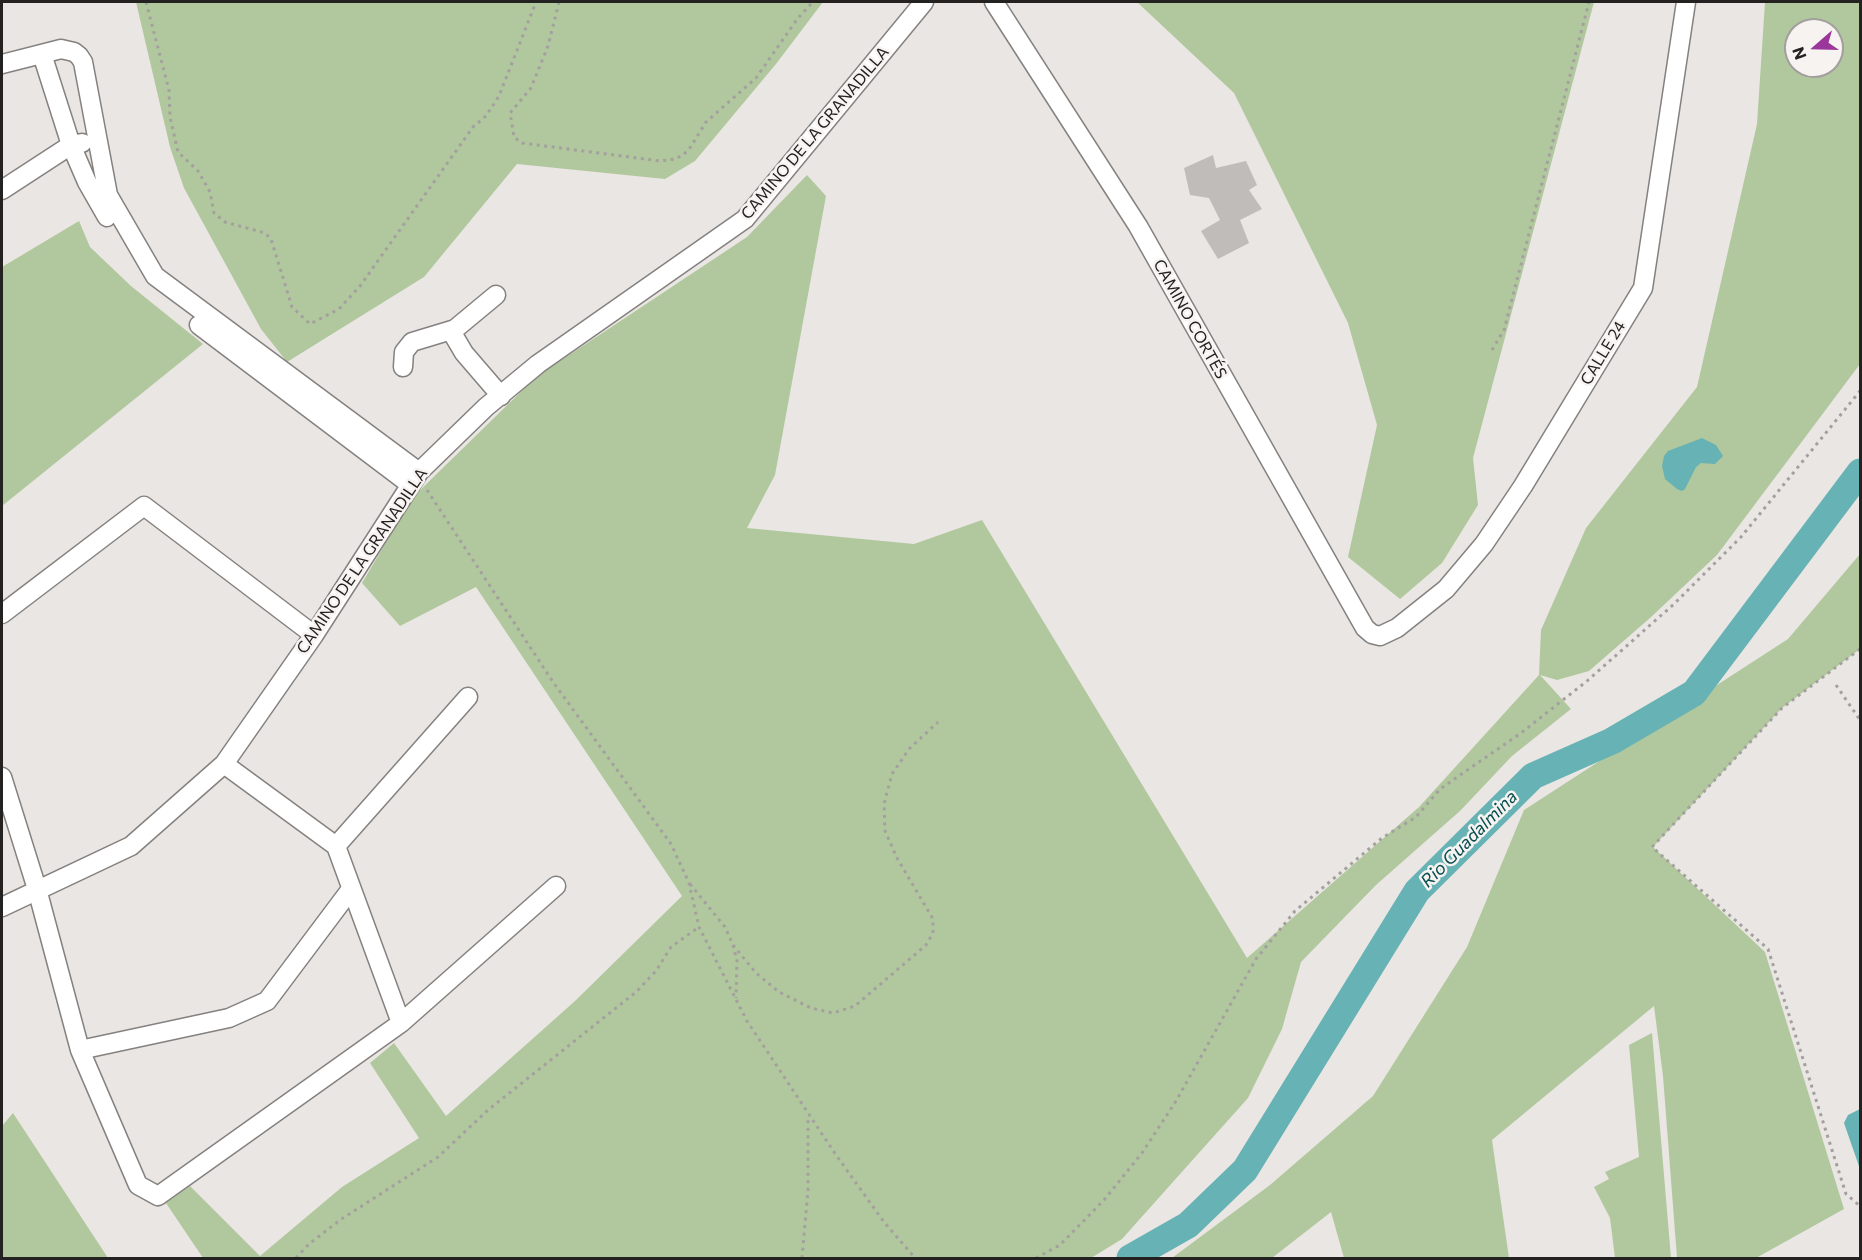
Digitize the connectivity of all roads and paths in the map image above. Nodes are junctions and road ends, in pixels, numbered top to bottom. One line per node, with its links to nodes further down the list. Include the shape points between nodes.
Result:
1 (146, 2): 2 (path, via 169,90 178,152 198,171 210,192 214,213 225,222 265,233 271,239 292,307 310,324 339,309 360,286 473,127 486,116 499,96)
2 (536, 2)
3 (559, 2): 4 (path, via 548,46 531,88 510,113 514,136 522,143 660,161 676,159 688,151 706,122 756,78)
4 (813, 2)
5 (924, 2): 20 (street, CAMINO DE LA GRANADILLA, via 745,219 563,345)
6 (994, 2): 24 (street, CAMINO CORTÉS, via 1138,225 1284,506 1365,628)
7 (1589, 2): 17 (path, via 1503,330)
8 (1686, 2): 24 (street, CALLE 24, via 1643,288 1484,544 1446,589 1397,628)
9 (42, 54): 10 (street); 11 (street, via 68,50 79,56); 12 (street)
10 (2, 64)
11 (97, 139): 12 (street); 14 (street, via 108,195)
12 (71, 145): 13 (street); 14 (street, via 87,182)
13 (2, 190)
14 (151, 280): 21 (street)
15 (496, 296): 16 (street)
16 (451, 330): 18 (street, via 412,342 404,352); 20 (street, via 464,353)
17 (1492, 350)
18 (403, 367)
19 (1860, 391): 48 (path, via 1741,537 1674,604 1587,681 1440,789 1416,817 1382,838 1295,911 1256,958 1176,1101 1142,1153 1060,1245)
20 (501, 396): 21 (street, CAMINO DE LA GRANADILLA)
21 (415, 479): 23 (street, CAMINO DE LA GRANADILLA); 33 (path, via 430,494 553,682 671,844)
22 (2, 614): 23 (street, via 144,506)
23 (314, 634): 30 (street, CAMINO DE LA GRANADILLA)
24 (1380, 636)
25 (1860, 649): 44 (path, via 1782,708 1652,847 1768,949 1846,1194)
26 (1836, 685): 28 (path)
27 (468, 697): 32 (street)
28 (1860, 720)
29 (938, 722): 39 (path, via 909,749 892,774 884,804 885,831 933,919 933,933 926,945 855,1006 833,1013 811,1008 779,992 756,973)
30 (224, 764): 32 (street); 35 (street, CAMINO DE LA GRANADILLA, via 131,846)
31 (2, 777): 35 (street)
32 (336, 846): 36 (street)
33 (689, 883): 38 (path); 39 (path, via 725,927)
34 (556, 886): 41 (street)
35 (37, 889): 37 (street, CAMINO DE LA GRANADILLA); 42 (street)
36 (351, 890): 41 (street); 42 (street, via 267,1001 229,1018)
37 (2, 907)
38 (699, 927): 40 (path); 45 (path, via 671,947 636,992 488,1110 438,1157 340,1220)
39 (733, 945): 40 (path, via 737,961)
40 (736, 1000): 43 (path)
41 (401, 1023): 42 (street, via 158,1196 138,1185)
42 (80, 1050)
43 (808, 1114): 46 (path, via 808,1190); 47 (path, via 884,1222)
44 (1860, 1206)
45 (296, 1258)
46 (802, 1258)
47 (915, 1258)
48 (1036, 1258)

